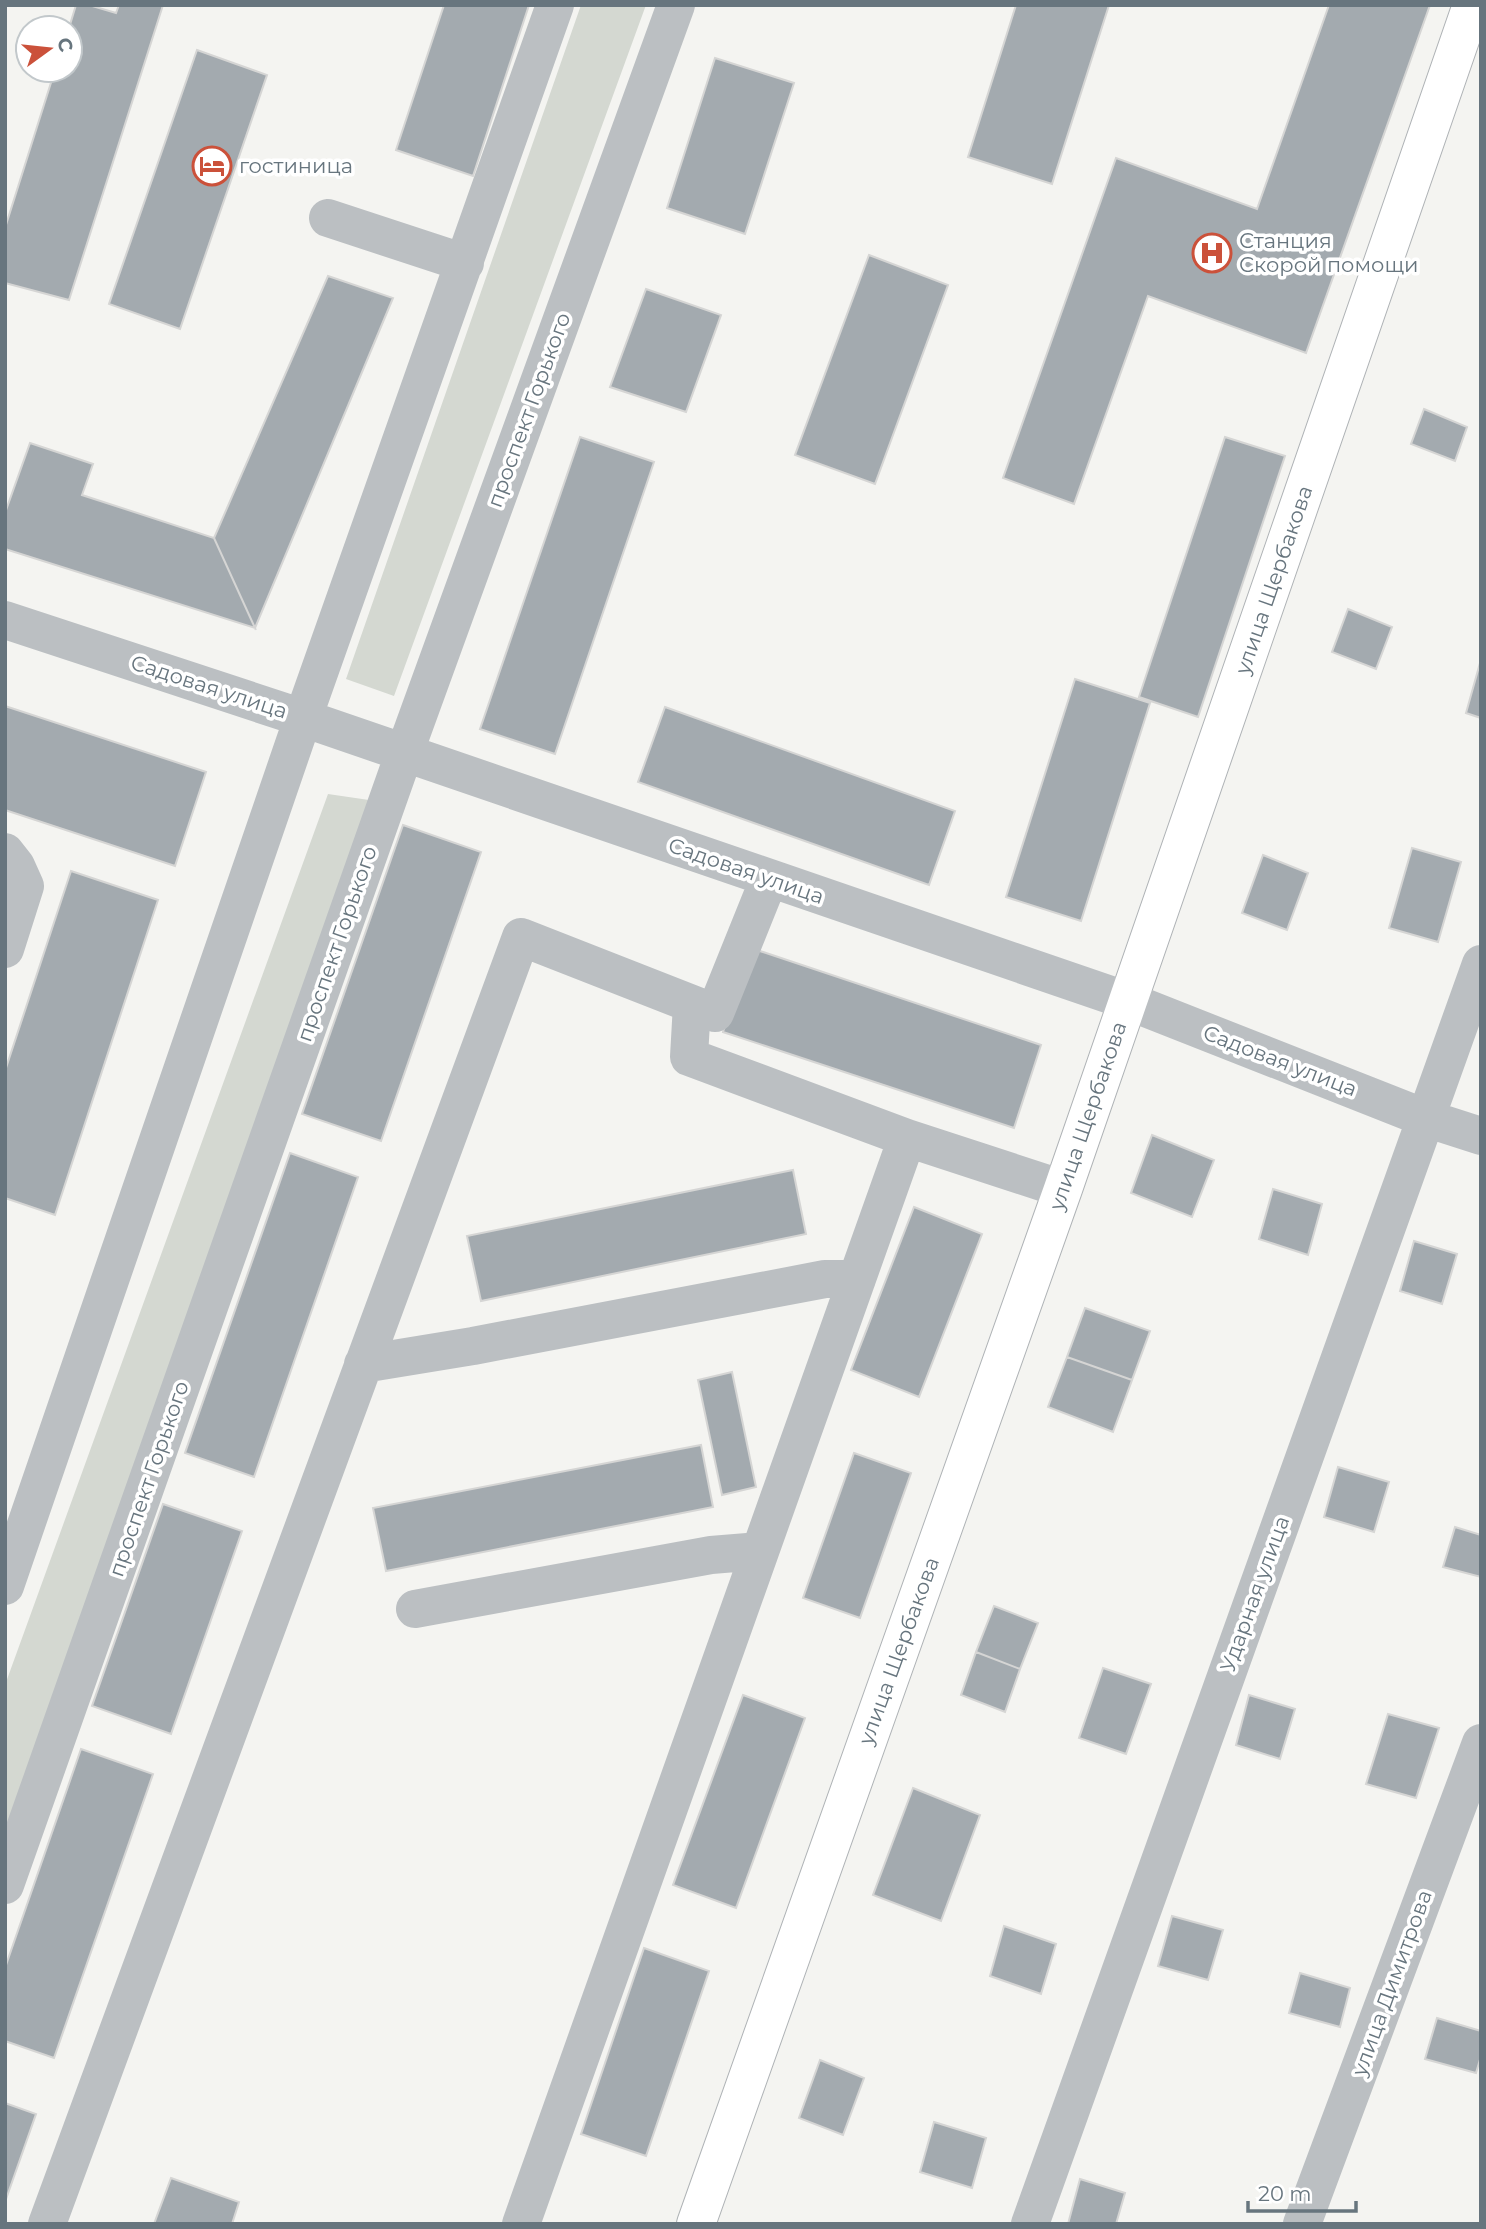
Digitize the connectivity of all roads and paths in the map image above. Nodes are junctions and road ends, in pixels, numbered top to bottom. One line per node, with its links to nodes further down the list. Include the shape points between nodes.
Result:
1 (555, 5): 5 (street)
2 (676, 5): 8 (street, проспект Горького)
3 (1472, 5): 13 (main road, улица Щербакова)
4 (328, 218): 5 (street)
5 (465, 263): 7 (street)
6 (5, 620): 7 (street, Садовая улица)
7 (303, 718): 8 (street, Садовая улица); 22 (street)
8 (404, 754): 10 (street, Садовая улица); 25 (street, проспект Горького)
9 (5, 852): 11 (street, via 25,886)
10 (769, 878): 13 (street, Садовая улица); 14 (street, via 715,1013)
11 (5, 949)
12 (1481, 964): 15 (street, Ударная улица)
13 (1128, 1001): 15 (street, Садовая улица); 18 (main road, улица Щербакова)
14 (692, 1004): 17 (street, via 689,1057); 20 (street, via 521,937)
15 (1425, 1118): 16 (street, Садовая улица); 29 (street, Ударная улица)
16 (1481, 1136)
17 (907, 1138): 18 (street); 19 (street)
18 (1063, 1189): 28 (main road, улица Щербакова)
19 (857, 1279): 20 (street, via 825,1279); 21 (street)
20 (363, 1364): 26 (street)
21 (760, 1551): 23 (street, via 711,1555); 27 (street)
22 (5, 1586)
23 (415, 1609)
24 (1481, 1743): 30 (street, улица Димитрова)
25 (5, 1885)
26 (47, 2224)
27 (521, 2224)
28 (696, 2224)
29 (1030, 2224)
30 (1303, 2224)

